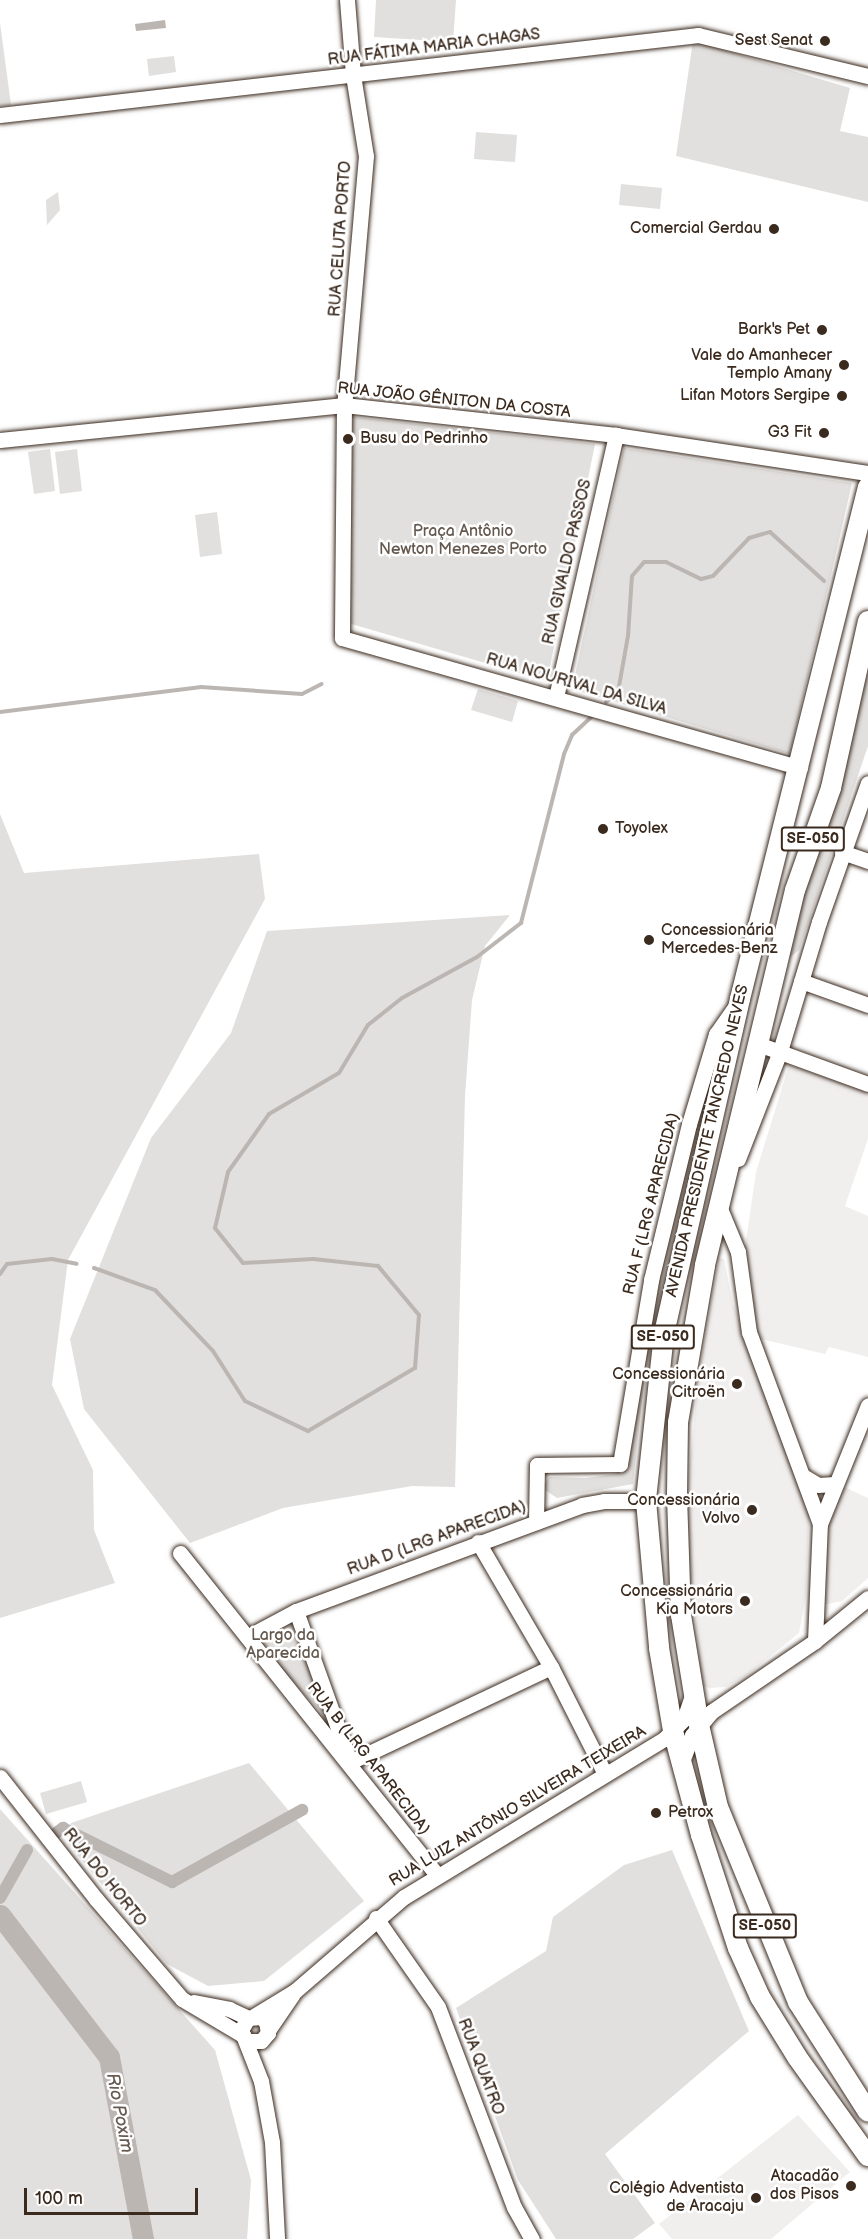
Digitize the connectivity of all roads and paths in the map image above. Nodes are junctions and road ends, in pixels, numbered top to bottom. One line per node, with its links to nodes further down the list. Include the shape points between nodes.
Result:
1 (347, 0): 2 (street, RUA CELUTA PORTO)
2 (352, 75): 3 (street, RUA FÁTIMA MARIA CHAGAS, via 698,35); 4 (street, RUA FÁTIMA MARIA CHAGAS); 5 (street, RUA CELUTA PORTO, via 366,163)
3 (868, 76)
4 (0, 115)
5 (344, 405): 6 (street, RUA JOÃO GÊNITON DA COSTA); 7 (street, RUA JOÃO GÊNITON DA COSTA); 11 (street, RUA CELUTA PORTO)
6 (616, 435): 8 (street, RUA JOÃO GÊNITON DA COSTA); 12 (street, RUA GIVALDO PASSOS)
7 (0, 440)
8 (868, 473)
9 (868, 487): 13 (main road, AVENIDA PRESIDENTE TANCREDO NEVES / SE-050)
10 (868, 621): 20 (main road, AVENIDA PRESIDENTE TANCREDO NEVES / SE-050, via 831,788 795,890)
11 (342, 638): 12 (street, RUA NOURIVAL DA SILVA)
12 (556, 697): 13 (street, RUA NOURIVAL DA SILVA)
13 (800, 768): 18 (main road, AVENIDA PRESIDENTE TANCREDO NEVES / SE-050)
14 (868, 783): 15 (street)
15 (842, 852): 16 (street); 17 (street)
16 (868, 861)
17 (801, 981): 19 (street); 21 (street)
18 (740, 999): 27 (main road, AVENIDA PRESIDENTE TANCREDO NEVES / SE-050, via 663,1334); 28 (street, RUA F (LRG APARECIDA), via 719,1027 689,1124 651,1280 620,1464 537,1465)
19 (868, 1005)
20 (758, 1044): 21 (street); 23 (main road, AVENIDA PRESIDENTE TANCREDO NEVES / SE-050)
21 (780, 1052): 22 (street); 23 (street)
22 (868, 1084)
23 (718, 1209): 25 (street, via 738,1252 749,1332); 37 (main road, AVENIDA PRESIDENTE TANCREDO NEVES / SE-050, via 693,1325 678,1423 681,1615)
24 (868, 1405): 26 (street)
25 (803, 1476): 26 (street, via 815,1484); 29 (street)
26 (835, 1484): 29 (street)
27 (646, 1501): 28 (street, RUA D (LRG APARECIDA), via 592,1502); 39 (main road, AVENIDA PRESIDENTE TANCREDO NEVES / SE-050, via 659,1648)
28 (536, 1522): 30 (street, RUA D (LRG APARECIDA))
29 (820, 1524): 35 (street)
30 (478, 1542): 33 (street, RUA D (LRG APARECIDA)); 36 (street)
31 (180, 1553): 34 (street, RUA B (LRG APARECIDA))
32 (868, 1598): 35 (street)
33 (296, 1611): 34 (street, RUA D (LRG APARECIDA)); 40 (street)
34 (247, 1637): 40 (street, RUA B (LRG APARECIDA))
35 (815, 1641): 38 (street, via 711,1712)
36 (551, 1667): 40 (street); 42 (street)
37 (693, 1693): 38 (main road, AVENIDA PRESIDENTE TANCREDO NEVES / SE-050); 39 (street, RUA LUIZ ANTÔNIO SILVEIRA TEIXEIRA, via 684,1719)
38 (699, 1725): 41 (street); 52 (main road, AVENIDA PRESIDENTE TANCREDO NEVES / SE-050, via 718,1807 798,2002)
39 (673, 1731): 41 (main road, AVENIDA PRESIDENTE TANCREDO NEVES / SE-050); 42 (street, RUA LUIZ ANTÔNIO SILVEIRA TEIXEIRA)
40 (350, 1762): 44 (street, RUA B (LRG APARECIDA))
41 (681, 1764): 53 (main road, AVENIDA PRESIDENTE TANCREDO NEVES / SE-050, via 738,1947 760,1997)
42 (605, 1774): 44 (street, RUA LUIZ ANTÔNIO SILVEIRA TEIXEIRA)
43 (0, 1777): 47 (street, RUA DO HORTO, via 96,1899)
44 (437, 1875): 45 (street, RUA LUIZ ANTÔNIO SILVEIRA TEIXEIRA)
45 (376, 1918): 46 (street, RUA LUIZ ANTÔNIO SILVEIRA TEIXEIRA); 55 (street, RUA QUATRO, via 438,2007 514,2207)
46 (295, 1991): 48 (street); 49 (street)
47 (182, 1999): 48 (street); 50 (street, RUA DO HORTO)
48 (251, 2017): 49 (street, via 266,2022); 50 (street, via 243,2023)
49 (267, 2033): 50 (street); 51 (street)
50 (246, 2039): 51 (street)
51 (261, 2081): 54 (street, via 272,2142)
52 (868, 2112)
53 (868, 2156)
54 (277, 2239)
55 (532, 2239)

